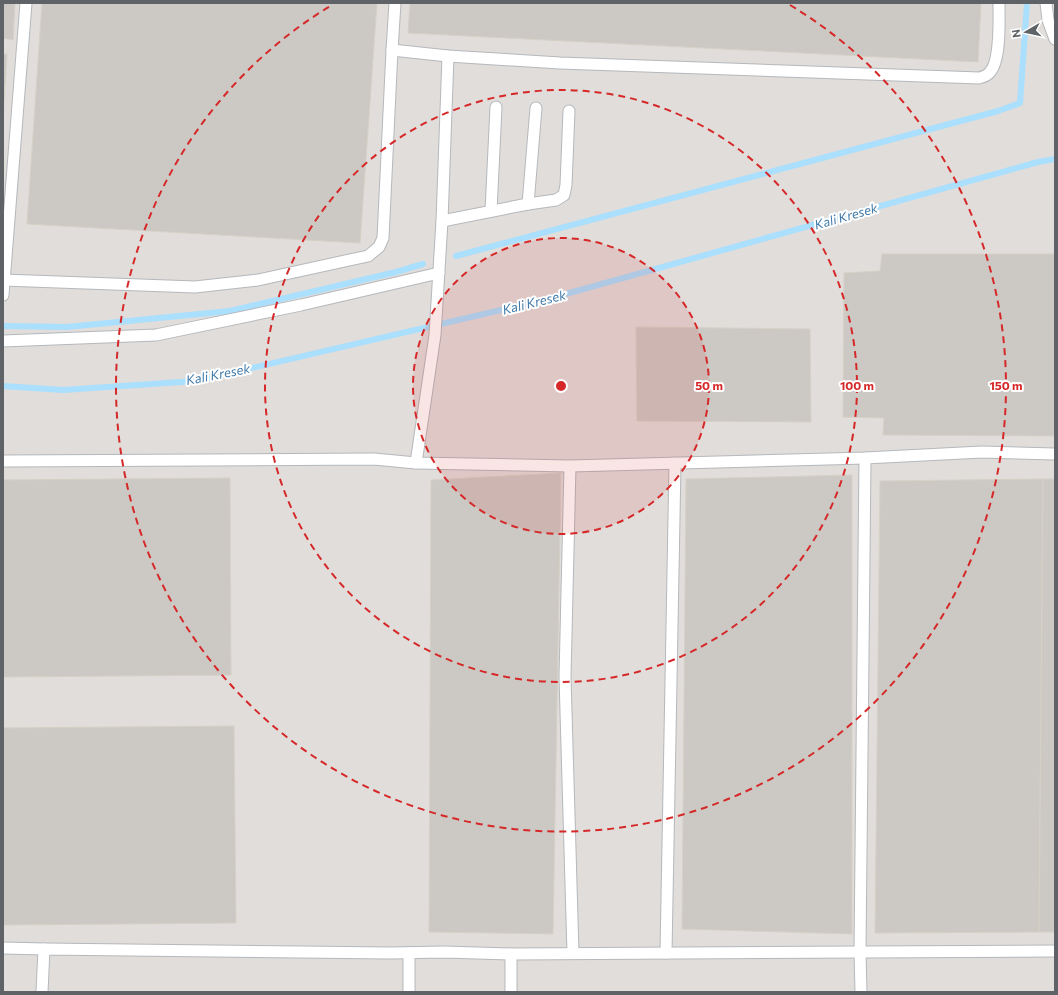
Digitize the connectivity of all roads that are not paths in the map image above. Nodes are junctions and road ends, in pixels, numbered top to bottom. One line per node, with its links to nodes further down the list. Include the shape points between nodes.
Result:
1 (26, 3): 15 (lane)
2 (395, 3): 6 (lane)
3 (999, 3): 7 (lane, via 995,63 987,75 979,78 560,63)
4 (1046, 3): 5 (lane, via 1048,20)
5 (1055, 39)
6 (392, 50): 7 (lane); 15 (lane, via 383,238 379,247 368,256 258,280 195,287)
7 (448, 56): 13 (lane)
8 (496, 107): 12 (lane)
9 (536, 108): 11 (lane)
10 (569, 111): 11 (lane, via 564,196 556,200)
11 (528, 204): 12 (lane)
12 (491, 211): 13 (lane)
13 (442, 221): 14 (lane)
14 (439, 273): 17 (lane, via 156,335); 21 (lane, via 435,335)
15 (4, 280): 16 (lane)
16 (3, 295)
17 (3, 341)
18 (1055, 454): 19 (lane, via 982,452)
19 (865, 458): 22 (lane); 26 (lane)
20 (3, 461): 21 (lane, via 374,459)
21 (416, 463): 23 (lane)
22 (675, 463): 23 (lane); 30 (lane)
23 (570, 466): 29 (lane, via 565,677)
24 (3, 948): 25 (lane)
25 (44, 949): 28 (lane); 32 (lane)
26 (860, 952): 27 (lane); 30 (lane); 35 (lane)
27 (1055, 952)
28 (409, 953): 31 (lane); 33 (lane)
29 (573, 953): 30 (lane); 31 (lane)
30 (666, 953)
31 (511, 954): 34 (lane)
32 (42, 992)
33 (409, 992)
34 (511, 992)
35 (861, 992)

